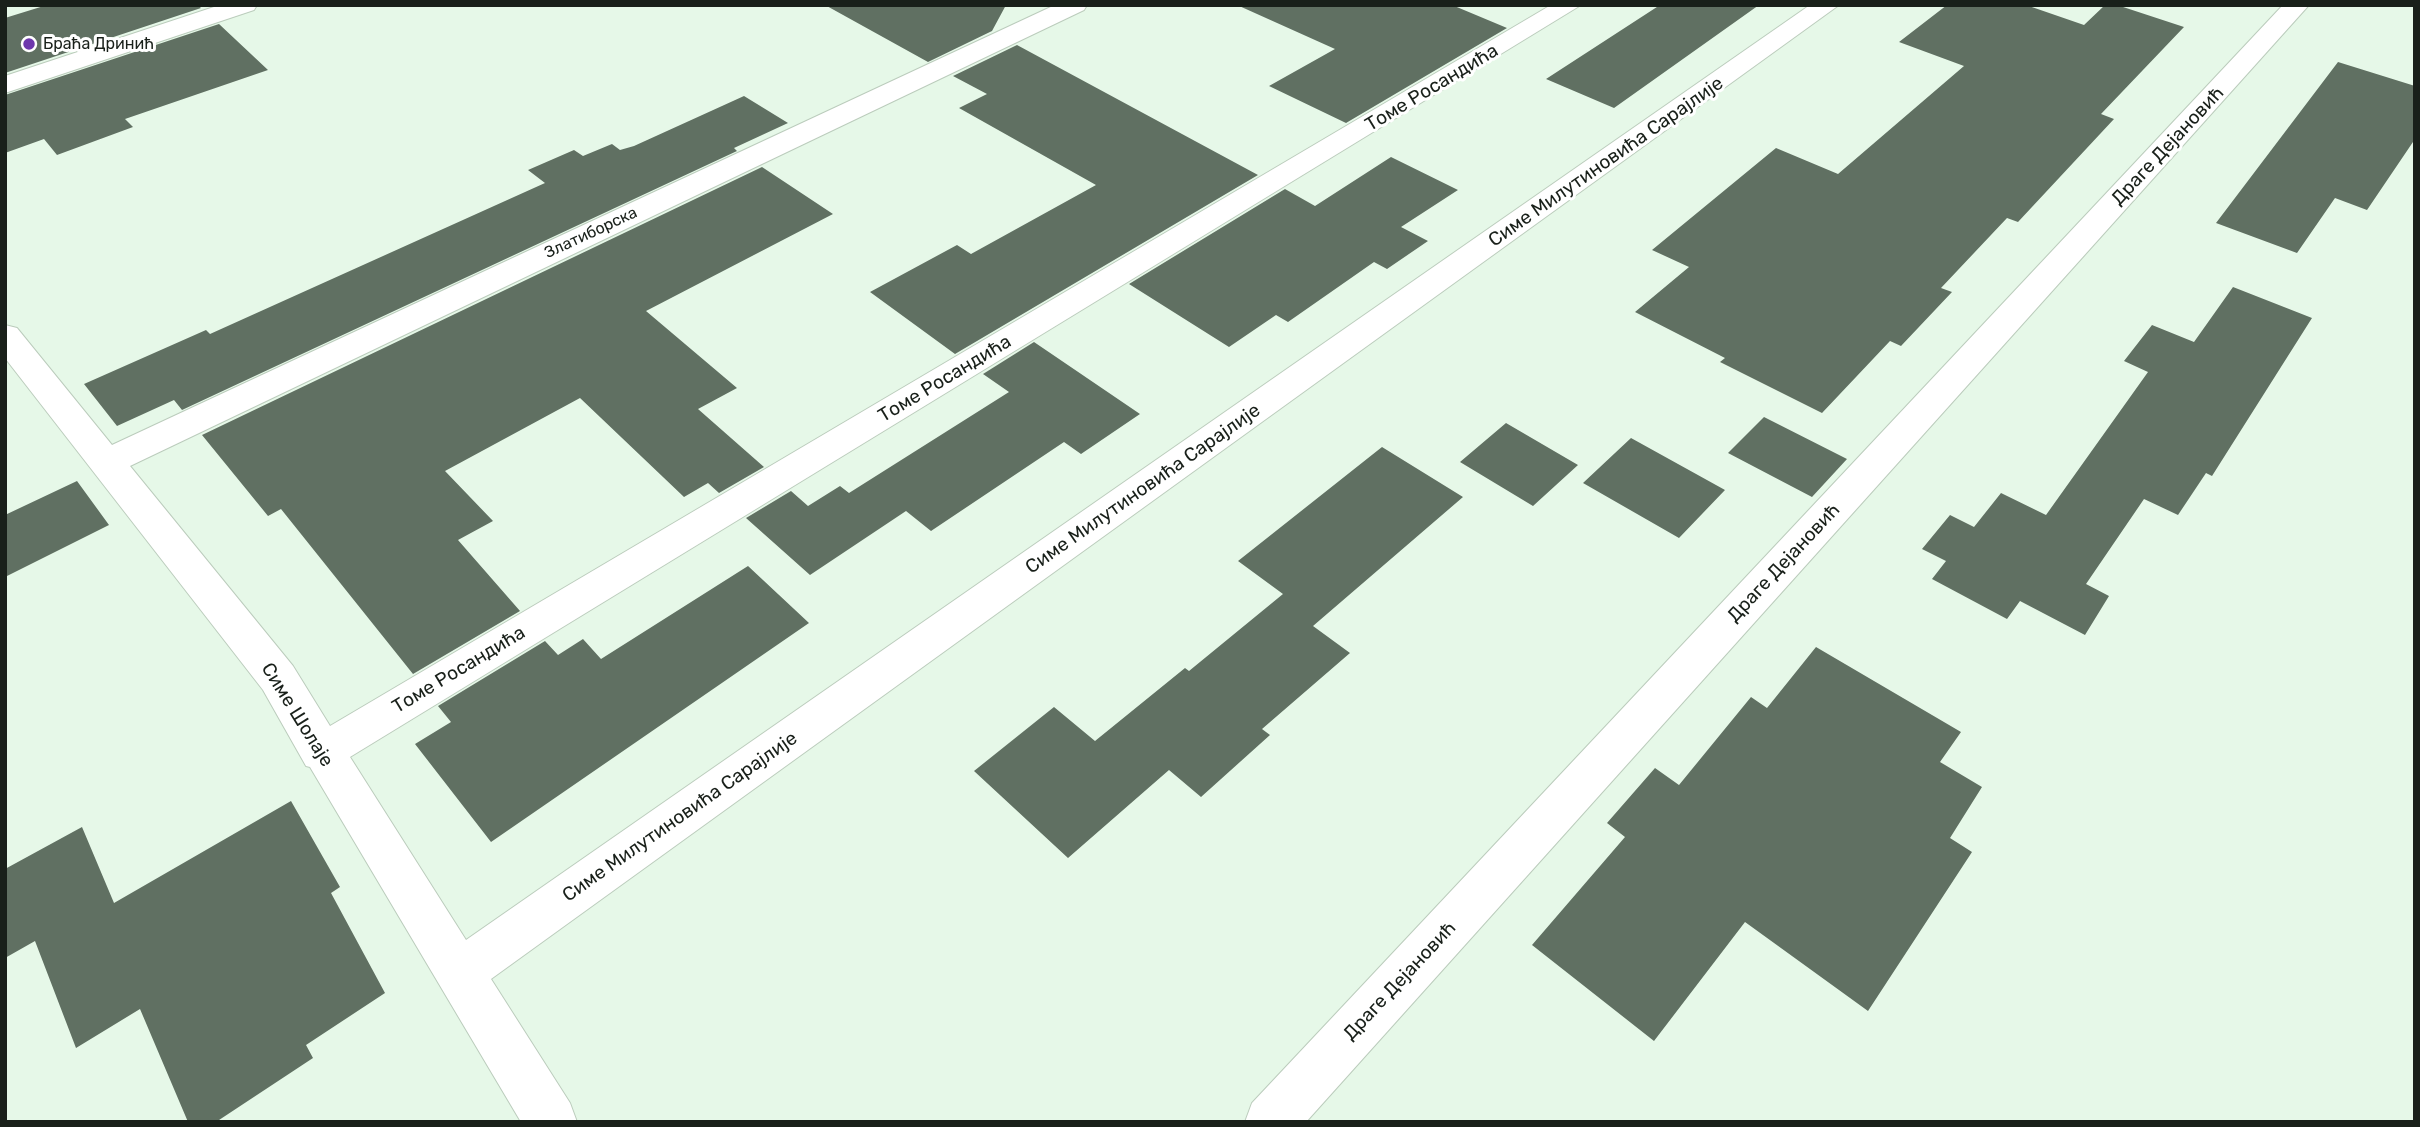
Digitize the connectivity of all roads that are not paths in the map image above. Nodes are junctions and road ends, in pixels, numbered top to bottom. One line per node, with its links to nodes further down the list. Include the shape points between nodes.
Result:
1 (1074, 5): 8 (street, Златиборска)
2 (1569, 5): 9 (street, Томе Росандића)
3 (1828, 5): 10 (street, Симе Милутиновића Сарајлије)
4 (2297, 5): 12 (street, Драге Дејановић)
5 (240, 6): 6 (street)
6 (5, 85)
7 (8, 345): 8 (street, Симе Шолаје)
8 (107, 461): 9 (street, Симе Шолаје, via 278,678)
9 (321, 752): 10 (street, Симе Шолаје)
10 (459, 973): 11 (street, Симе Шолаје)
11 (551, 1122)
12 (1271, 1122)

